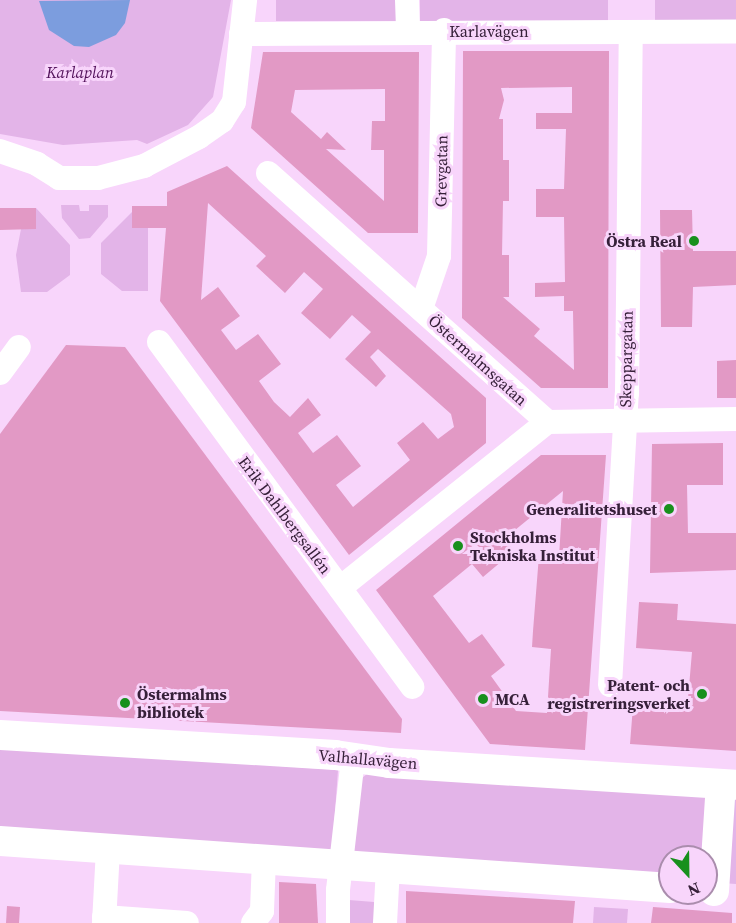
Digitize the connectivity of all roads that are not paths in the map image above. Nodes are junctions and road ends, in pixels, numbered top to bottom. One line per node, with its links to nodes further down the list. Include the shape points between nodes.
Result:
1 (245, 0): 7 (street)
2 (407, 0): 4 (street)
3 (444, 30): 4 (street, Karlavägen); 6 (street, Karlavägen); 10 (street, Grevgatan, via 440,256)
4 (408, 31): 7 (street, Karlavägen)
5 (736, 31): 6 (street, Karlavägen)
6 (631, 32): 14 (street, Skeppargatan)
7 (242, 33): 8 (street, via 236,92 229,113 199,137 165,156 115,176 75,179 59,178 37,164)
8 (0, 151)
9 (267, 172): 10 (street, Östermalmsgatan)
10 (421, 309): 16 (street, Östermalmsgatan)
11 (159, 342): 17 (street, Erik Dahlbergsallén)
12 (20, 346): 13 (street)
13 (0, 373)
14 (625, 418): 15 (street); 16 (street); 18 (street, Skeppargatan)
15 (736, 419)
16 (547, 422): 17 (street)
17 (340, 588): 19 (street, Erik Dahlbergsallén)
18 (610, 685)
19 (412, 687)
20 (0, 735): 21 (main road, Valhallavägen)
21 (353, 758): 22 (main road, Valhallavägen); 26 (street)
22 (729, 785): 29 (main road)
23 (0, 841): 24 (main road)
24 (108, 850): 25 (main road); 30 (street)
25 (264, 860): 26 (main road); 32 (street, via 262,911)
26 (342, 865): 27 (main road); 33 (street)
27 (388, 868): 28 (main road); 34 (street)
28 (658, 887)
29 (719, 891)
30 (104, 920): 31 (street)
31 (187, 923)
32 (253, 923)
33 (338, 923)
34 (385, 923)

